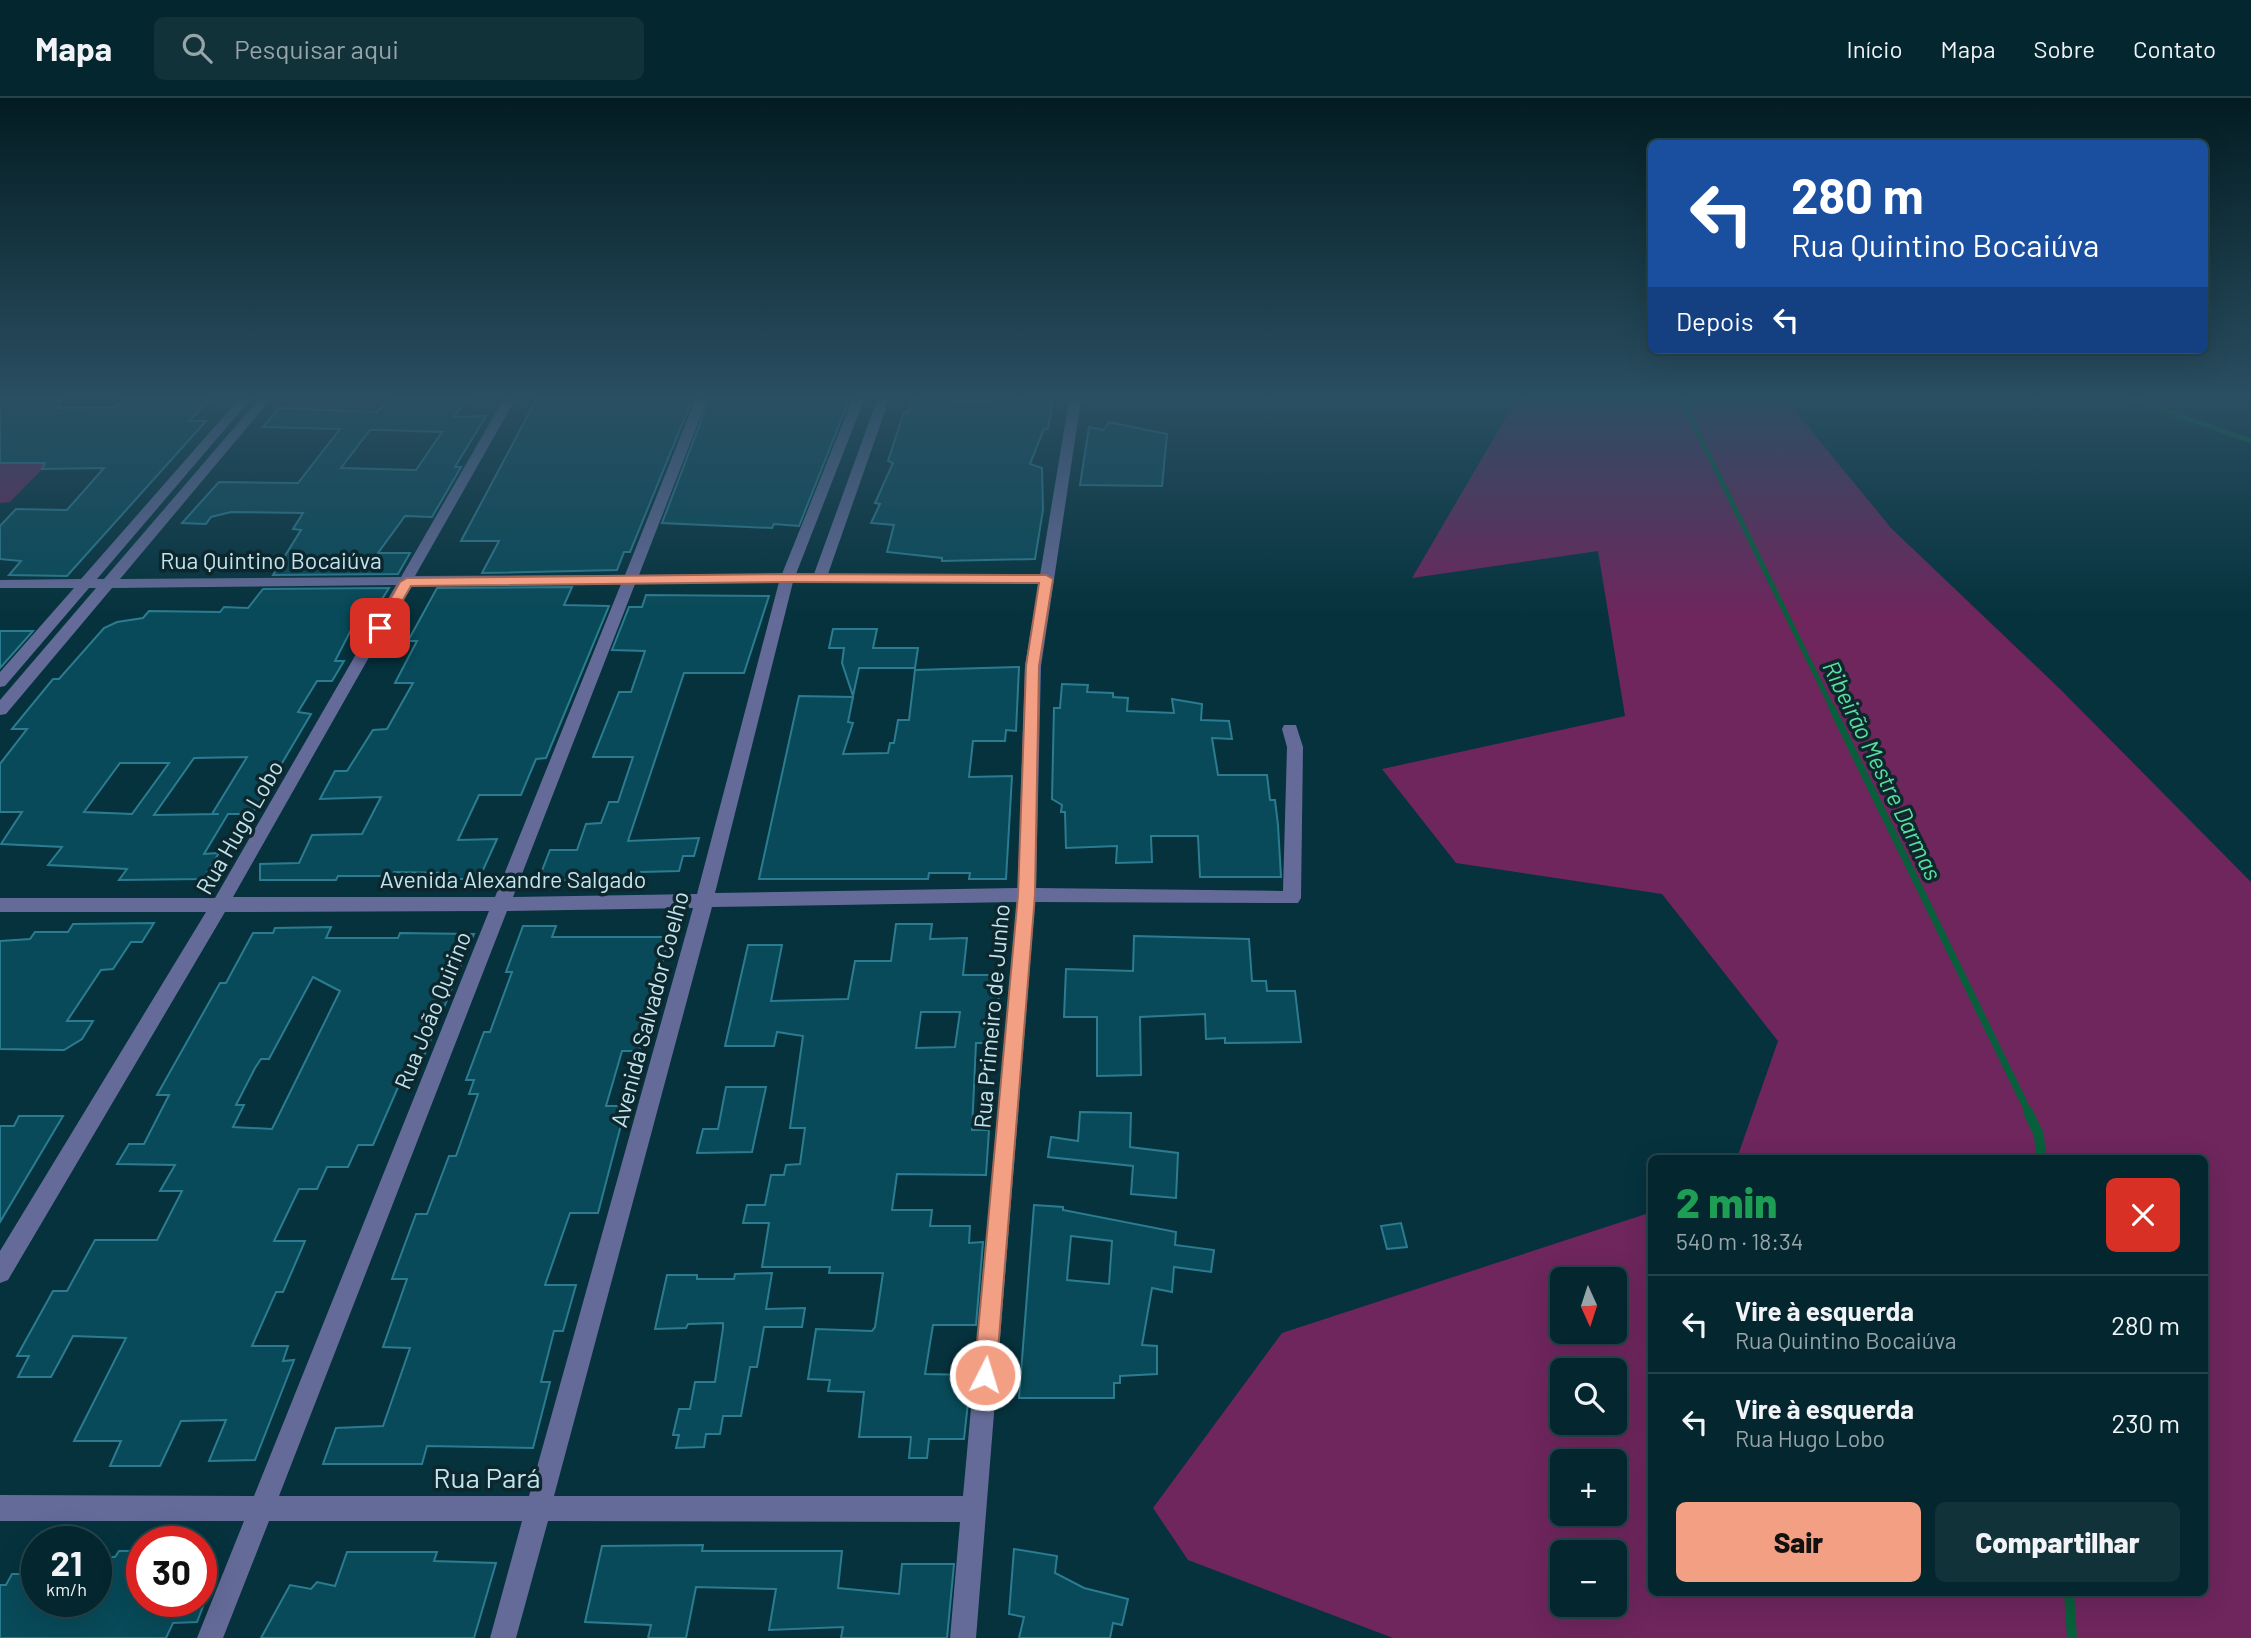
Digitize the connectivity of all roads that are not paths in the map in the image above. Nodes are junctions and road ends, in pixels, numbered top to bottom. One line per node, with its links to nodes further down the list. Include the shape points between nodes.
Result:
1 (182, 472): 14 (street)
2 (203, 472): 15 (street)
3 (469, 472): 12 (street, Rua Hugo Lobo)
4 (672, 472): 11 (street, Rua João Quirino)
5 (829, 472): 8 (street, Avenida Salvador Coelho)
6 (857, 472): 9 (street)
7 (1063, 472): 10 (street, Rua Primeiro de Junho)
8 (787, 578): 9 (street, Rua Quintino Bocaiúva); 11 (street, Rua Quintino Bocaiúva); 20 (street, Avenida Salvador Coelho)
9 (819, 579): 10 (street, Rua Quintino Bocaiúva)
10 (1046, 579): 19 (street, Rua Primeiro de Junho, via 1032,666)
11 (629, 580): 12 (street, Rua Quintino Bocaiúva); 22 (street, Rua João Quirino)
12 (407, 582): 15 (street, Rua Quintino Bocaiúva); 21 (street, Rua Hugo Lobo)
13 (0, 584): 14 (street, Rua Quintino Bocaiúva)
14 (85, 584): 15 (street, Rua Quintino Bocaiúva); 16 (street)
15 (107, 584): 17 (street)
16 (0, 682)
17 (0, 710)
18 (1290, 729): 19 (street, Avenida Alexandre Salgado, via 1295,747 1292,898)
19 (1027, 895): 20 (street, Avenida Alexandre Salgado); 28 (street, Rua Primeiro de Junho)
20 (704, 902): 22 (street, Avenida Alexandre Salgado); 27 (street, Avenida Salvador Coelho)
21 (220, 904): 22 (street, Avenida Alexandre Salgado); 23 (street, Avenida Alexandre Salgado); 24 (street, Rua Hugo Lobo)
22 (500, 904): 26 (street, Rua João Quirino)
23 (0, 905)
24 (0, 1272)
25 (0, 1508): 26 (street, Rua Pará)
26 (262, 1508): 27 (street, Rua Pará); 29 (street, Rua João Quirino)
27 (538, 1508): 28 (street, Rua Pará); 30 (street, Avenida Salvador Coelho)
28 (974, 1509): 31 (street, Rua Primeiro de Junho)
29 (210, 1638)
30 (503, 1638)
31 (963, 1638)

